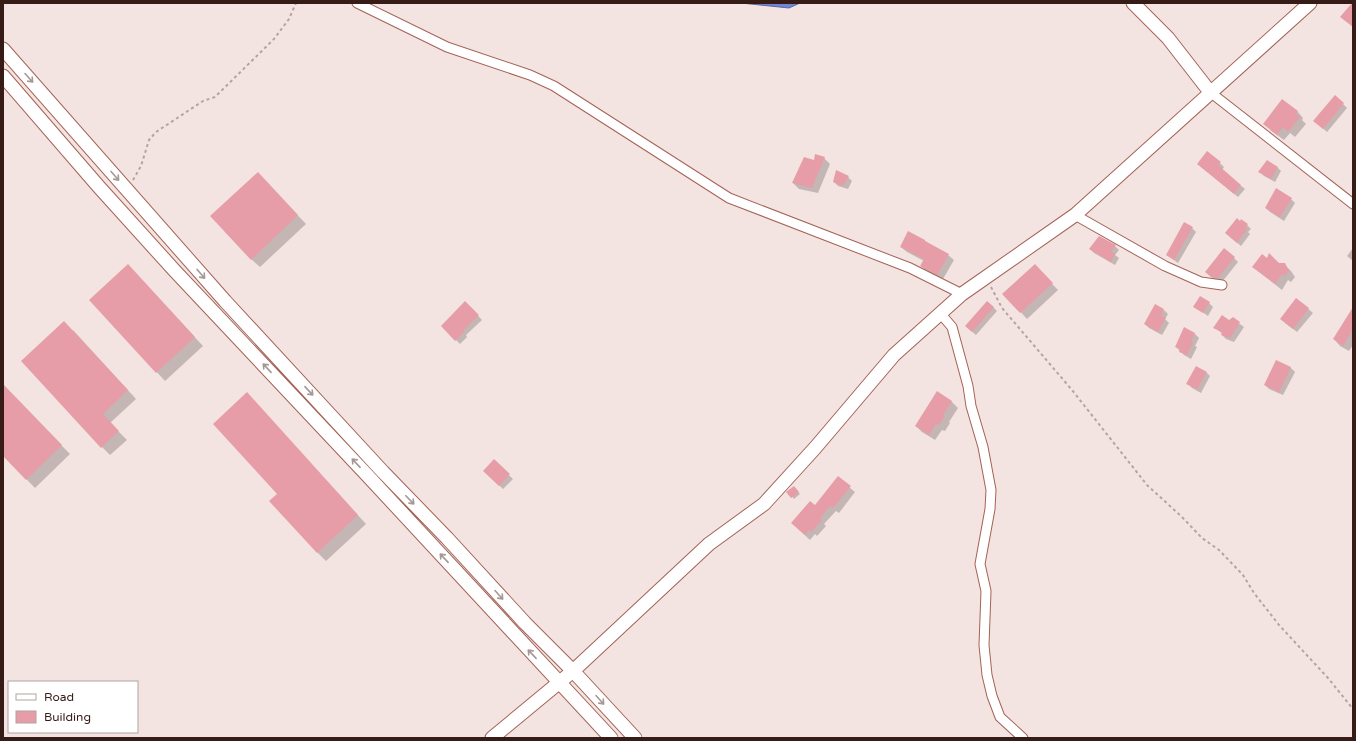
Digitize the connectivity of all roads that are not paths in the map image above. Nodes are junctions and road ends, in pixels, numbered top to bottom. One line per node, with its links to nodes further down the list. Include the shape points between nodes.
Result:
1 (357, 3): 10 (street, via 447,47 530,75 554,86 729,198 910,268)
2 (1134, 3): 6 (street, via 1168,38)
3 (1310, 3): 6 (street)
4 (3, 49): 12 (street, one-way to 12, via 225,301 525,623)
5 (3, 76): 13 (street, one-way to 5, via 174,270)
6 (1210, 92): 7 (street); 8 (street)
7 (1353, 204)
8 (1075, 215): 9 (street, via 1165,266 1200,282); 10 (street)
9 (1222, 286)
10 (962, 294): 11 (street)
11 (940, 313): 12 (street, via 894,355 764,504 709,544); 17 (street, via 952,327 983,447 991,490 980,564 986,591 984,645 987,675 1000,717)
12 (573, 671): 13 (street); 16 (street, one-way to 16)
13 (559, 682): 14 (street); 15 (street)
14 (492, 738)
15 (611, 738)
16 (635, 738)
17 (1023, 738)

